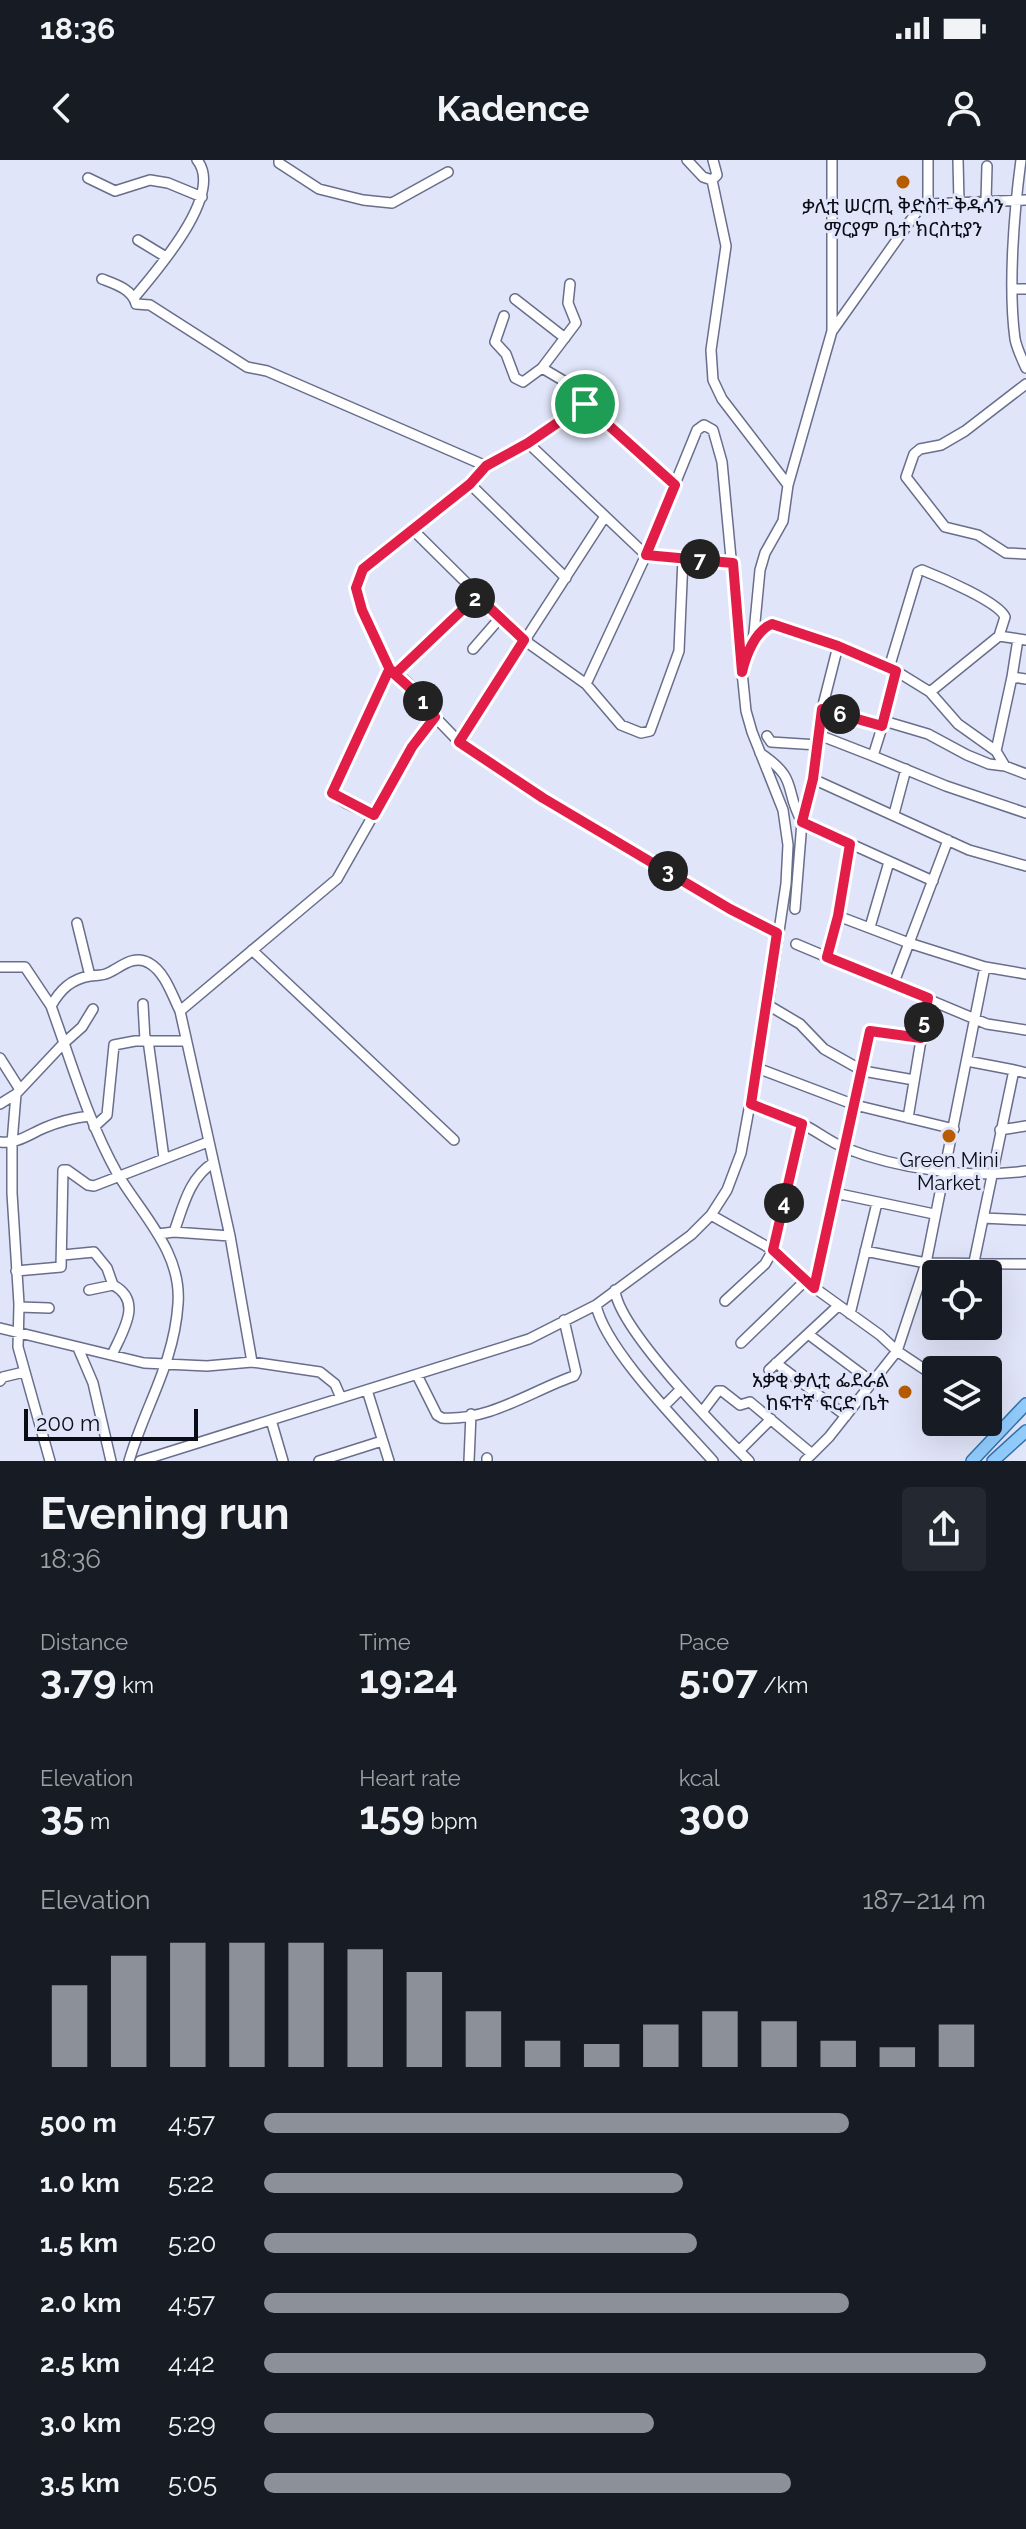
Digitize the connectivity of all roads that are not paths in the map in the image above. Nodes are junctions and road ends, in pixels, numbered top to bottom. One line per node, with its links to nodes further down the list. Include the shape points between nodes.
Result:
1 (197, 160): 13 (street, via 203,172)
2 (279, 160): 10 (street, via 319,189 392,203)
3 (687, 160): 12 (street)
4 (713, 160): 12 (street, via 717,175)
5 (832, 160): 29 (street)
6 (928, 160): 17 (street)
7 (958, 160): 16 (street)
8 (1021, 160): 14 (street)
9 (987, 166): 15 (street)
10 (448, 172)
11 (88, 178): 13 (street, via 115,191 160,181)
12 (712, 180): 40 (street, via 726,246 711,350 713,380)
13 (202, 197): 19 (street)
14 (1021, 200): 15 (street); 22 (street)
15 (986, 201): 16 (street)
16 (959, 202): 17 (street)
17 (928, 204): 29 (street, via 914,213)
18 (138, 240): 19 (street)
19 (166, 257): 24 (street)
20 (102, 279): 24 (street)
21 (570, 284): 30 (street, via 568,303 576,323)
22 (1014, 289): 23 (street); 27 (street)
23 (1026, 289)
24 (134, 298): 37 (street, via 136,304 150,305 247,367)
25 (515, 299): 30 (street)
26 (504, 316): 32 (street, via 495,342 515,378 523,382)
27 (1015, 321): 28 (street); 31 (street, via 1015,338)
28 (1026, 321)
29 (832, 331): 40 (street)
30 (565, 338): 32 (street)
31 (1023, 353): 33 (street)
32 (542, 368): 35 (street, via 586,394)
33 (1026, 368)
34 (1026, 384): 43 (street, via 965,431 941,445 920,449 906,477 945,527 978,535 1006,553)
35 (585, 404): 36 (street); 39 (street)
36 (528, 443): 37 (street); 41 (street)
37 (486, 466): 38 (street)
38 (470, 484): 42 (street); 47 (street)
39 (675, 485): 44 (street); 46 (street, via 697,430 709,426 722,462)
40 (788, 485): 53 (street, via 783,521 760,570)
41 (604, 518): 44 (street); 47 (street)
42 (412, 529): 48 (street); 57 (street, via 367,565 356,588)
43 (1026, 554)
44 (646, 555): 45 (street); 61 (street)
45 (683, 558): 46 (street); 61 (street, via 679,651 650,731 621,725)
46 (733, 563): 58 (street)
47 (566, 578): 52 (street)
48 (477, 596): 49 (street); 57 (street)
49 (500, 618): 52 (street); 55 (street)
50 (999, 636): 51 (street); 56 (street, via 1003,611 920,570); 62 (street)
51 (1022, 639): 59 (street)
52 (524, 640): 61 (street); 68 (street)
53 (753, 643): 54 (street, via 772,624); 58 (street)
54 (838, 646): 56 (street); 63 (street)
55 (473, 649)
56 (892, 670): 62 (street); 65 (street)
57 (393, 671): 64 (street); 80 (street, via 332,791)
58 (742, 672): 71 (street, via 746,711)
59 (1012, 677): 60 (street); 70 (street)
60 (1026, 679)
61 (586, 684)
62 (930, 692): 70 (street, via 958,724)
63 (822, 709): 65 (street); 67 (street)
64 (435, 717): 68 (street); 80 (street)
65 (883, 724): 72 (street); 74 (street, via 928,734 978,760)
66 (767, 736): 69 (street)
67 (818, 740): 69 (street); 72 (street); 77 (street)
68 (459, 742): 91 (street, via 543,798)
69 (777, 743): 73 (street)
70 (996, 751): 74 (street)
71 (760, 753): 73 (street); 91 (street, via 777,791 788,845)
72 (873, 756): 75 (street)
73 (771, 761): 81 (street, via 788,777)
74 (1005, 766): 76 (street)
75 (906, 769): 78 (street); 79 (street)
76 (1026, 774)
77 (813, 779): 79 (street); 81 (street)
78 (1026, 813)
79 (894, 814): 82 (street)
80 (374, 815): 94 (street, via 337,879)
81 (802, 822): 83 (street); 87 (street)
82 (948, 840): 85 (street); 86 (street)
83 (850, 844): 84 (street); 88 (street)
84 (889, 862): 86 (street); 90 (street)
85 (1026, 866)
86 (933, 881): 92 (street)
87 (795, 909)
88 (838, 916): 90 (street); 95 (street)
89 (77, 923): 99 (street)
90 (870, 927): 92 (street)
91 (777, 933): 103 (street)
92 (911, 940): 97 (street); 100 (street)
93 (796, 944): 95 (street)
94 (252, 950): 106 (street); 131 (street)
95 (827, 957): 100 (street)
96 (0, 967): 104 (street, via 25,967)
97 (985, 967): 98 (street); 107 (street)
98 (1026, 974)
99 (90, 976): 104 (street, via 62,989); 106 (street, via 129,961 149,963 162,975)
100 (893, 985): 101 (street)
101 (928, 998): 107 (street); 109 (street)
102 (143, 1004): 110 (street)
103 (768, 1005): 115 (street); 117 (street, via 800,1024 824,1049)
104 (51, 1006): 112 (street)
105 (93, 1009): 112 (street)
106 (180, 1011): 111 (street)
107 (974, 1017): 108 (street); 114 (street)
108 (1026, 1030)
109 (921, 1038): 117 (street, via 870,1031); 119 (street)
110 (147, 1040): 111 (street); 128 (street, via 114,1045 107,1115); 136 (street)
111 (186, 1041): 133 (street)
112 (64, 1043): 120 (street); 124 (street)
113 (0, 1058): 120 (street)
114 (967, 1061): 116 (street); 129 (street)
115 (757, 1068): 122 (street); 123 (street)
116 (1014, 1070): 118 (street); 130 (street)
117 (863, 1071): 119 (street); 123 (street)
118 (1026, 1073)
119 (914, 1080): 125 (street)
120 (17, 1091): 121 (street); 134 (street)
121 (0, 1104)
122 (751, 1104): 126 (street); 146 (street, via 735,1171)
123 (855, 1105): 125 (street); 135 (street)
124 (89, 1116): 128 (street); 134 (street, via 45,1127)
125 (908, 1118): 129 (street)
126 (802, 1124): 135 (street); 153 (street)
127 (1026, 1126): 130 (street)
128 (94, 1127): 140 (street)
129 (954, 1129): 139 (street)
130 (1000, 1130): 141 (street)
131 (454, 1140)
132 (0, 1142): 134 (street)
133 (208, 1142): 136 (street); 137 (street)
134 (12, 1143): 144 (street)
135 (844, 1148): 139 (street); 142 (street)
136 (164, 1158): 140 (street)
137 (213, 1163): 150 (street, via 200,1172 187,1195); 152 (street)
138 (1026, 1171): 141 (street)
139 (944, 1172): 141 (street); 145 (street)
140 (118, 1174): 151 (street); 155 (street, via 91,1186 62,1172)
141 (992, 1176): 148 (street)
142 (835, 1193): 143 (street); 165 (street)
143 (877, 1203): 145 (street); 154 (street)
144 (12, 1214): 147 (street); 161 (street)
145 (934, 1214): 156 (street)
146 (711, 1215): 153 (street); 167 (street)
147 (0, 1218)
148 (983, 1218): 149 (street); 157 (street)
149 (1026, 1220)
150 (174, 1232): 151 (street); 152 (street)
151 (158, 1234): 183 (street, via 178,1285)
152 (230, 1236): 182 (street)
153 (773, 1250): 163 (street); 168 (street)
154 (865, 1251): 158 (street); 173 (street)
155 (63, 1255): 161 (street, via 59,1268); 164 (street, via 94,1252)
156 (926, 1260)
157 (974, 1260)
158 (922, 1262)
159 (1002, 1263): 160 (street)
160 (1026, 1264)
161 (16, 1271): 171 (street)
162 (922, 1275): 180 (street)
163 (805, 1281): 165 (street); 178 (street)
164 (113, 1285): 166 (street); 181 (street, via 122,1289 130,1312)
165 (814, 1288): 170 (street)
166 (89, 1290)
167 (615, 1290): 169 (street); 189 (street, via 617,1306)
168 (725, 1301)
169 (596, 1305): 174 (street); 193 (street, via 609,1336)
170 (838, 1306): 173 (street); 177 (street)
171 (19, 1307): 172 (street); 176 (street)
172 (49, 1308)
173 (850, 1314): 180 (street)
174 (564, 1320): 186 (street, via 529,1339); 195 (street, via 574,1376 514,1404)
175 (0, 1328): 176 (street)
176 (18, 1332): 179 (street); 185 (street)
177 (808, 1334): 188 (street); 196 (street, via 772,1366)
178 (741, 1343)
179 (78, 1348): 181 (street); 206 (street, via 93,1383)
180 (897, 1351): 184 (street); 188 (street)
181 (112, 1355): 183 (street)
182 (252, 1362): 183 (street); 191 (street, via 320,1372 335,1384)
183 (167, 1366): 207 (street)
184 (922, 1368)
185 (24, 1372): 187 (street); 205 (street)
186 (417, 1375): 190 (street); 195 (street, via 437,1415)
187 (0, 1381)
188 (871, 1381): 196 (street)
189 (681, 1389): 193 (street); 194 (street)
190 (367, 1390): 191 (street); 202 (street)
191 (341, 1398): 198 (street)
192 (1026, 1404): 199 (main road)
193 (664, 1406): 213 (street)
194 (702, 1412): 197 (street, via 722,1391 740,1405 750,1402); 203 (street)
195 (471, 1414): 212 (street)
196 (846, 1416): 204 (street)
197 (771, 1419): 203 (street); 204 (street)
198 (271, 1420): 208 (street); 209 (street)
199 (1002, 1430)
200 (1026, 1431): 216 (main road)
201 (996, 1436): 215 (main road)
202 (382, 1441): 210 (street); 211 (street)
203 (739, 1451): 214 (street)
204 (808, 1458)
205 (50, 1461)
206 (111, 1461)
207 (129, 1461)
208 (140, 1461)
209 (283, 1461)
210 (319, 1461)
211 (389, 1461)
212 (469, 1461)
213 (713, 1461)
214 (749, 1461)
215 (972, 1461)
216 (993, 1461)

